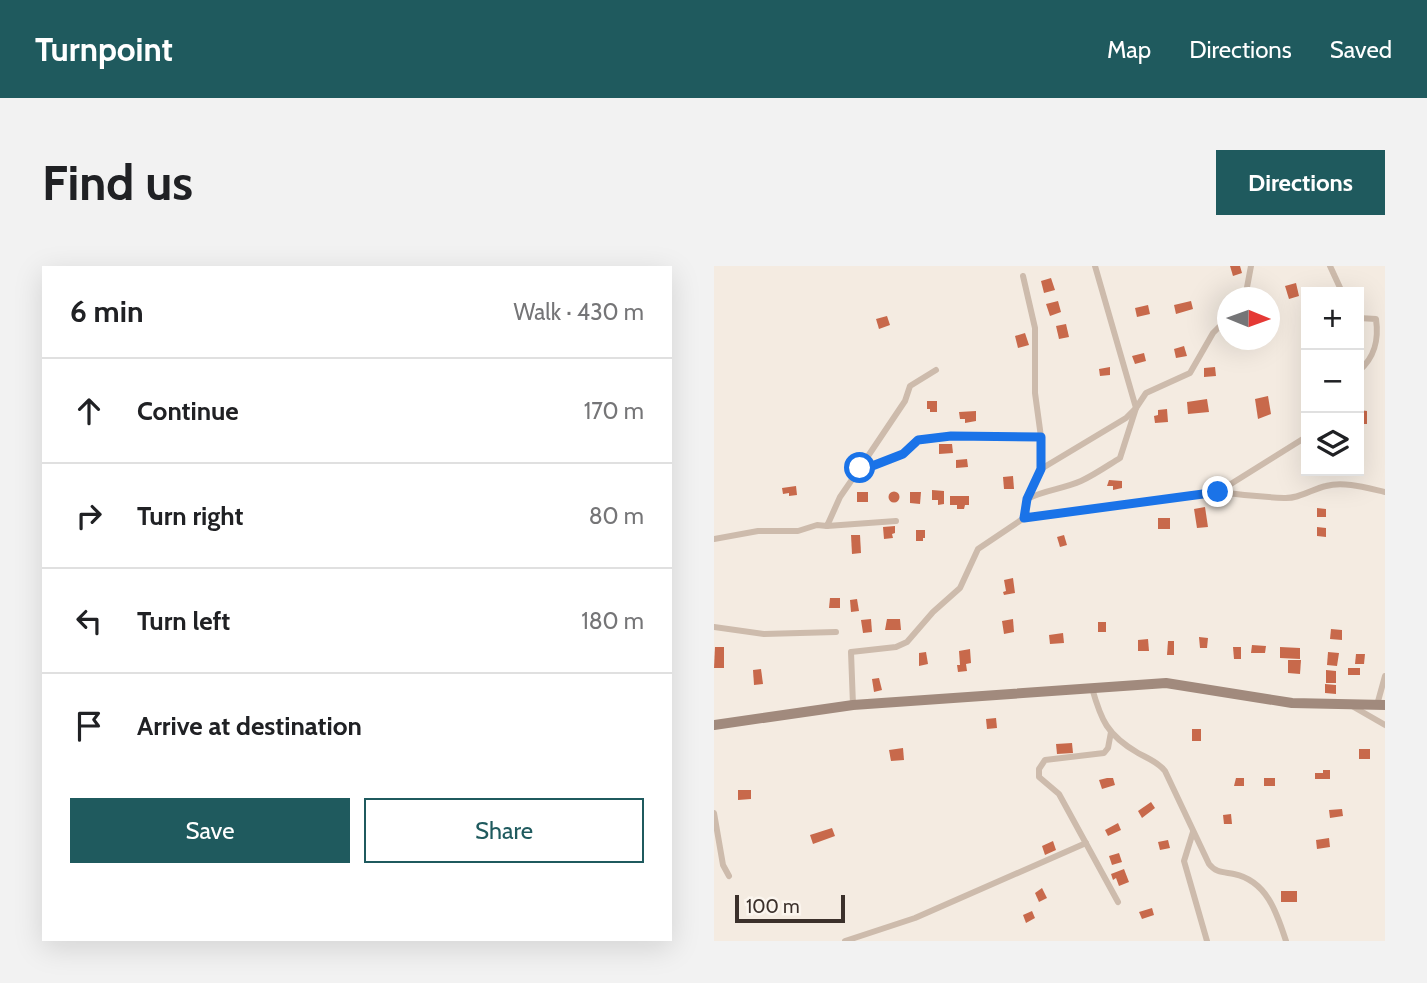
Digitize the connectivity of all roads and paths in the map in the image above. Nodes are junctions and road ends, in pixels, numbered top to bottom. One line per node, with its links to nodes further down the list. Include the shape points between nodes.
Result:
1 (1095, 266): 11 (street)
2 (1251, 266): 5 (street)
3 (1330, 266): 6 (street)
4 (1023, 275): 12 (street, via 1034,328)
5 (1247, 287)
6 (1340, 287)
7 (1364, 318): 9 (street, via 1376,319 1378,336)
8 (1217, 329): 11 (street, via 1190,373 1146,393)
9 (1364, 366)
10 (936, 370): 14 (street, via 910,386 899,411)
11 (1136, 408): 15 (street); 18 (street, via 1120,458 1082,481)
12 (1041, 437): 14 (street, via 918,440 903,454); 15 (street)
13 (1301, 441): 16 (street)
14 (860, 468): 21 (street)
15 (1041, 469): 18 (street)
16 (1218, 492): 17 (street, via 1285,498 1328,485); 19 (street)
17 (1385, 492)
18 (1027, 499): 19 (street)
19 (1024, 518): 27 (street, via 978,549 960,588 907,642 851,652)
20 (896, 521): 21 (street)
21 (827, 526): 22 (street)
22 (714, 539)
23 (714, 627): 24 (street, via 764,634)
24 (836, 632)
25 (1385, 676): 28 (street)
26 (1092, 688): 27 (main road); 29 (main road, via 1166,683 1292,703); 32 (street)
27 (853, 705): 30 (main road)
28 (1381, 705): 29 (main road)
29 (1352, 706): 31 (street)
30 (714, 724)
31 (1385, 725)
32 (1111, 733): 34 (street, via 1160,764); 35 (street, via 1104,753 1050,759 1039,769 1039,776 1059,794)
33 (714, 813): 36 (street)
34 (1193, 832): 39 (street, via 1184,861); 40 (street, via 1213,869 1245,877 1272,901)
35 (1086, 843): 37 (street); 38 (street, via 956,902)
36 (729, 876)
37 (1118, 902)
38 (845, 941)
39 (1207, 941)
40 (1286, 941)

